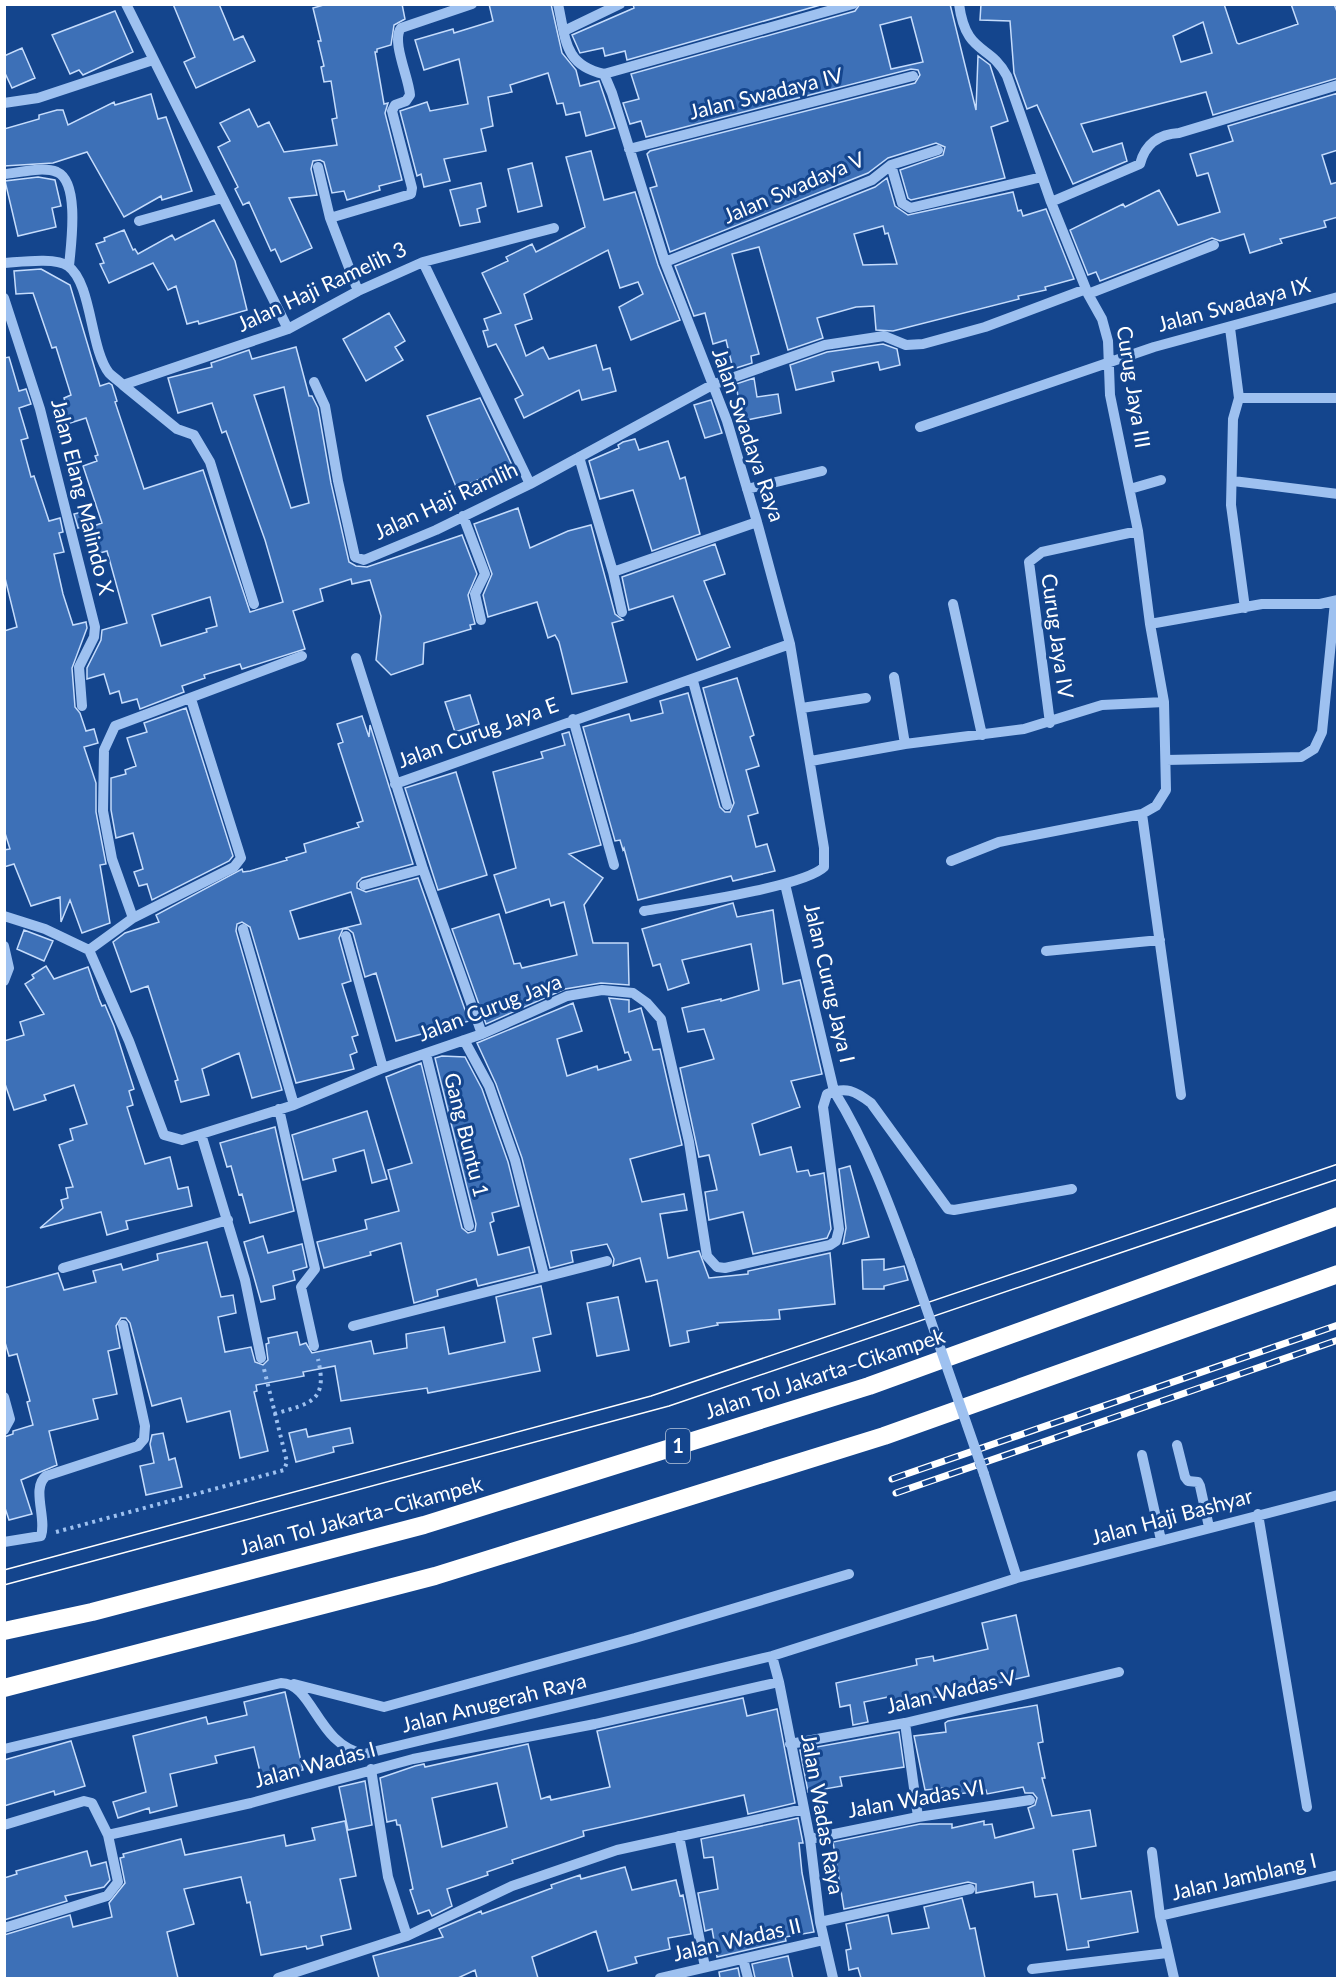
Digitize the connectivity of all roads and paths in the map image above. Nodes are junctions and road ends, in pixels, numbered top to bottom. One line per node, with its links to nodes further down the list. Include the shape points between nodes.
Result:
1 (126, 4): 8 (street)
2 (472, 4): 21 (street, via 398,32 410,95 392,111 411,194)
3 (558, 4): 7 (street)
4 (620, 4): 7 (street)
5 (853, 4): 9 (street)
6 (959, 4): 18 (street, Curug Jaya III, via 965,32 1007,76)
7 (564, 31): 9 (street, via 576,63)
8 (153, 60): 12 (street, via 38,98); 19 (street)
9 (604, 74): 13 (street, Jalan Swadaya Raya)
10 (913, 76): 13 (street, Jalan Swadaya IV)
11 (1338, 85): 20 (street, via 1165,134 1142,153 1140,164)
12 (4, 103)
13 (629, 149): 26 (street, Jalan Swadaya Raya)
14 (938, 150): 15 (street, Jalan Swadaya V)
15 (891, 165): 18 (street, via 902,203 910,208); 26 (street, Jalan Swadaya V, via 872,180)
16 (318, 167): 21 (street)
17 (4, 174): 28 (street, via 48,170 65,178 70,187 72,230)
18 (1042, 177): 20 (street, Curug Jaya III)
19 (222, 198): 22 (street); 34 (street)
20 (1051, 202): 30 (street, Curug Jaya III)
21 (330, 218): 29 (street)
22 (139, 221)
23 (554, 228): 25 (street)
24 (1214, 244): 30 (street, Jalan Haji Ramlih)
25 (423, 262): 29 (street, Jalan Haji Ramelih 3); 46 (street, Jalan Haji Ramelih 3)
26 (665, 262): 38 (street, Jalan Swadaya Raya)
27 (4, 263): 28 (street, via 57,262)
28 (69, 266): 37 (street, via 80,282 102,359 109,373)
29 (358, 291): 34 (street, Jalan Haji Ramelih 3)
30 (1087, 291): 35 (street, Curug Jaya III, via 1102,319 1108,341); 38 (street, Jalan Haji Ramlih, via 923,344 906,345 884,336 825,345)
31 (1338, 297): 33 (street, Jalan Swadaya IX)
32 (4, 298): 69 (street, Jalan Elang Malindo X, via 40,409 95,627 80,667)
33 (1230, 328): 35 (street, Jalan Swadaya IX, via 1154,347); 39 (street)
34 (288, 329): 37 (street, Jalan Haji Ramelih 3)
35 (1108, 364): 41 (street, Jalan Swadaya IX); 48 (street, Curug Jaya III, via 1110,395)
36 (314, 382): 50 (street, Jalan Haji Ramlih, via 325,406 338,481 358,560)
37 (123, 385): 55 (street, via 177,429 194,435 210,462)
38 (712, 385): 42 (street, Jalan Haji Ramlih); 47 (street, Jalan Swadaya Raya)
39 (1239, 398): 40 (street); 45 (street, via 1233,419)
40 (1338, 398)
41 (920, 427)
42 (579, 457): 46 (street, Jalan Haji Ramlih); 53 (street)
43 (822, 471): 47 (street)
44 (1161, 480): 48 (street)
45 (1233, 481): 49 (street); 57 (street, via 1231,505)
46 (530, 484): 50 (street, Jalan Haji Ramlih)
47 (747, 489): 51 (street, Jalan Swadaya Raya)
48 (1130, 489): 52 (street, Curug Jaya III)
49 (1338, 494)
50 (463, 516): 59 (street, via 485,574 475,594)
51 (757, 522): 53 (street); 61 (street, Jalan Swadaya Raya)
52 (1138, 531): 60 (street, Curug Jaya III); 72 (street, Curug Jaya IV, via 1042,552 1029,562)
53 (614, 572): 58 (street)
54 (1336, 601): 57 (street); 75 (street, via 1323,732 1314,749 1300,757)
55 (254, 604)
56 (953, 604): 73 (street)
57 (1245, 608): 60 (street)
58 (622, 612)
59 (481, 620)
60 (1150, 624): 68 (street, Curug Jaya III)
61 (790, 644): 65 (street, Jalan Curug Jaya E); 70 (street, Jalan Swadaya Raya)
62 (302, 657): 67 (street)
63 (356, 658): 77 (street)
64 (894, 676): 74 (street)
65 (693, 681): 71 (street, Jalan Curug Jaya E); 78 (street)
66 (866, 698): 70 (street)
67 (192, 699): 87 (street, via 115,726 104,750 103,811 112,860); 87 (street, via 241,858 234,867)
68 (1164, 702): 72 (street, via 1102,705); 75 (street, Curug Jaya III)
69 (82, 706)
70 (802, 708): 76 (street, Jalan Swadaya Raya)
71 (573, 719): 77 (street, Jalan Curug Jaya E); 81 (street)
72 (1050, 723): 73 (street)
73 (982, 735): 74 (street)
74 (905, 744): 76 (street)
75 (1166, 760): 79 (street, Curug Jaya III, via 1163,798)
76 (812, 761): 83 (street, Jalan Swadaya Raya, via 824,867)
77 (395, 784): 82 (street, Jalan Curug Jaya E)
78 (728, 805)
79 (1142, 814): 80 (street, via 999,842); 90 (street)
80 (951, 861)
81 (614, 865)
82 (423, 869): 84 (street); 95 (street, Jalan Curug Jaya E)
83 (786, 884): 85 (street); 99 (street, Jalan Curug Jaya I)
84 (364, 885)
85 (644, 911)
86 (4, 916): 92 (street, via 45,929)
87 (134, 918): 92 (street)
88 (243, 930): 101 (street)
89 (346, 936): 98 (street)
90 (1160, 940): 93 (street); 100 (street)
91 (4, 946): 94 (street, via 9,968)
92 (88, 950): 103 (street, Jalan Curug Jaya, via 129,1041 164,1135 182,1140)
93 (1047, 951)
94 (4, 981)
95 (482, 1034): 96 (street, Jalan Curug Jaya); 99 (street, Jalan Curug Jaya, via 567,996 602,990 633,993 647,1003 661,1019 689,1142 707,1256 717,1267 836,1241 839,1229 823,1107 827,1094)
96 (464, 1040): 97 (street, Jalan Curug Jaya); 111 (street, via 489,1086 515,1160)
97 (426, 1054): 98 (street, Jalan Curug Jaya); 107 (street, Gang Buntu 1)
98 (383, 1068): 101 (street, Jalan Curug Jaya)
99 (834, 1091): 104 (street, via 845,1088 871,1102 948,1209); 128 (street, Jalan Curug Jaya I, bridge, via 890,1204)
100 (1181, 1095)
101 (294, 1105): 102 (street, Jalan Curug Jaya)
102 (279, 1109): 103 (street, Jalan Curug Jaya); 114 (street, via 315,1269 301,1287)
103 (201, 1134): 106 (street)
104 (1072, 1189)
105 (1338, 1216): 129 (highway, Jalan Tol Jakarta–Cikampek / 1, via 869,1386 412,1528 92,1612)
106 (228, 1220): 109 (street); 115 (street)
107 (468, 1226)
108 (607, 1261): 111 (street)
109 (63, 1268)
110 (1338, 1274): 134 (highway, via 884,1436 458,1569)
111 (543, 1275): 113 (street)
112 (123, 1326): 124 (street, via 143,1416 144,1439 138,1446 41,1480)
113 (353, 1326)
114 (314, 1346): 117 (path, via 323,1380 320,1394 312,1401)
115 (261, 1358): 117 (path)
116 (4, 1397): 118 (street, via 10,1419)
117 (274, 1414): 124 (path, via 286,1462 284,1470)
118 (4, 1430)
119 (1177, 1445): 123 (street, via 1185,1477 1198,1482)
120 (1142, 1455): 125 (street)
121 (1338, 1495): 122 (street, Jalan Haji Bashyar)
122 (1258, 1515): 123 (street, Jalan Haji Bashyar); 140 (street)
123 (1209, 1527): 125 (street, Jalan Haji Bashyar)
124 (41, 1536): 126 (street)
125 (1161, 1540): 128 (street, Jalan Haji Bashyar)
126 (4, 1542)
127 (849, 1574): 133 (street, via 384,1707)
128 (1017, 1578): 130 (street, Jalan Anugerah Raya)
129 (4, 1631)
130 (772, 1656): 132 (street, Jalan Wadas Raya); 133 (street, Jalan Anugerah Raya, via 364,1754 350,1752 338,1743 300,1689)
131 (1119, 1671): 135 (street, Jalan Wadas V)
132 (779, 1682): 136 (street, Jalan Wadas Raya); 138 (street, Jalan Wadas I)
133 (291, 1683): 137 (street)
134 (4, 1688)
135 (905, 1723): 136 (street, Jalan Wadas V); 142 (street)
136 (790, 1744): 141 (street, Jalan Wadas Raya)
137 (4, 1749)
138 (371, 1769): 144 (street, Jalan Wadas I, via 251,1803); 153 (street, via 388,1876)
139 (1030, 1800): 142 (street, Jalan Wadas VI)
140 (1307, 1807)
141 (804, 1809): 145 (street); 146 (street, Jalan Wadas Raya)
142 (918, 1817): 146 (street, Jalan Wadas VI)
143 (4, 1825): 144 (street, via 84,1801 94,1806)
144 (108, 1835): 152 (street, via 118,1881 108,1896)
145 (680, 1836): 153 (street, via 616,1850 512,1886); 157 (street)
146 (810, 1839): 151 (street, Jalan Wadas Raya)
147 (1152, 1852): 150 (street, Jalan Jamblang I)
148 (1338, 1875): 150 (street, Jalan Jamblang I)
149 (970, 1889): 151 (street)
150 (1160, 1916): 155 (street, Jalan Jamblang I)
151 (820, 1922): 154 (street, Jalan Wadas Raya)
152 (4, 1928)
153 (407, 1936): 159 (street)
154 (824, 1940): 156 (street, Jalan Wadas II); 162 (street, Jalan Wadas Raya)
155 (1167, 1953): 158 (street); 163 (street, Jalan Jamblang I)
156 (743, 1959): 157 (street, Jalan Wadas II); 161 (street)
157 (705, 1967): 160 (street, Jalan Wadas II)
158 (1032, 1969)
159 (278, 1978)
160 (660, 1978)
161 (748, 1978)
162 (833, 1978)
163 (1174, 1978)

